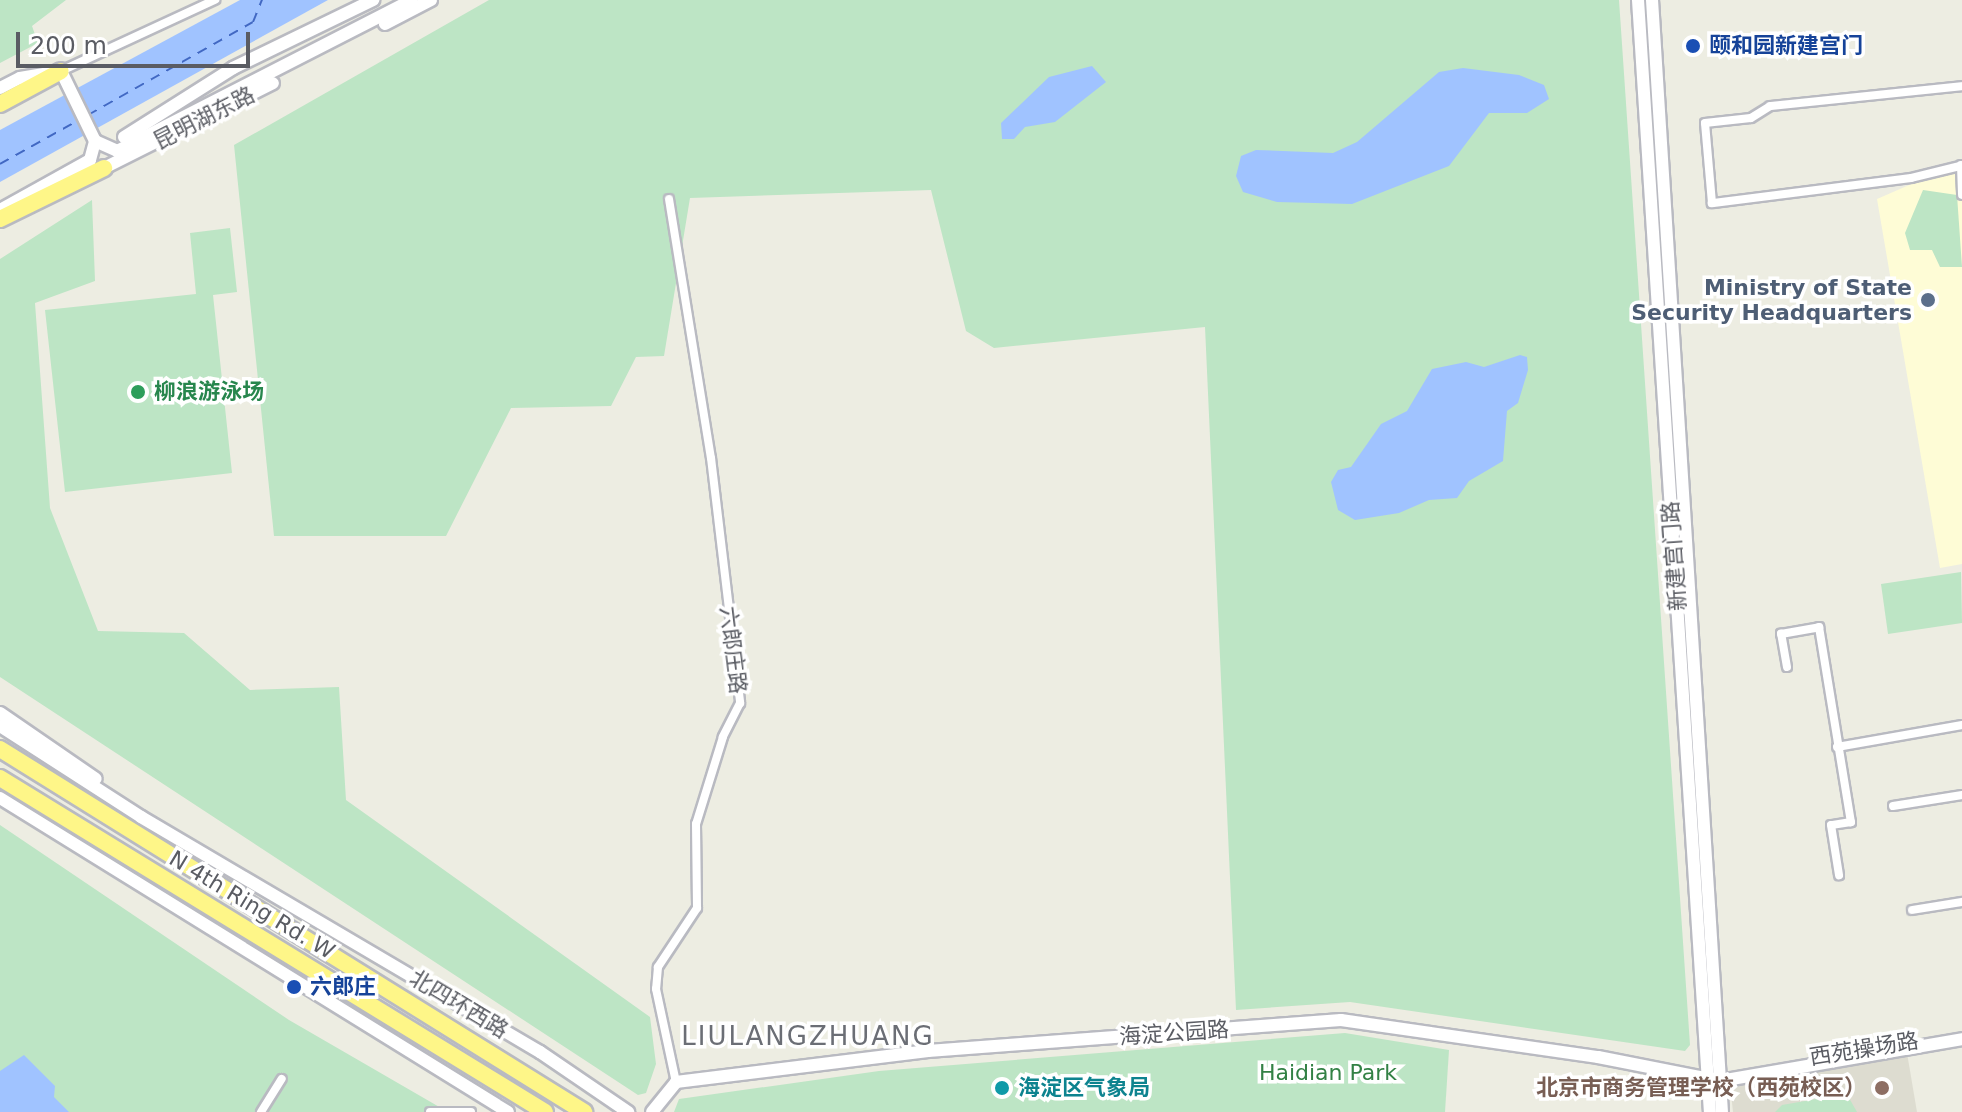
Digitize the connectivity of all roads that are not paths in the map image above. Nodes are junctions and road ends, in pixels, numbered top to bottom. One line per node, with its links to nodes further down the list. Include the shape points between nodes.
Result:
1 (215, 0): 7 (street)
2 (373, 0): 11 (street, via 233,68)
3 (412, 0): 11 (street, 昆明湖东路, via 117,151)
4 (431, 0): 13 (street, 昆明湖东路)
5 (1638, 0): 35 (street, 新建宫门路)
6 (1652, 0): 35 (street, 新建宫门路)
7 (61, 71): 9 (street, via 20,78); 10 (highway); 11 (street)
8 (1962, 86): 12 (street, via 1770,106 1751,118 1705,123 1712,203 1911,178)
9 (0, 88)
10 (0, 104)
11 (99, 144): 17 (street, via 90,160)
12 (1961, 165): 14 (street)
13 (104, 168): 16 (highway)
14 (1962, 195)
15 (669, 199): 37 (street, 六郎庄路, via 711,458 740,703 723,737 696,824 697,908 658,967 656,989)
16 (25, 207): 18 (highway); 19 (street)
17 (0, 210)
18 (0, 219)
19 (0, 226)
20 (1787, 667): 24 (street, via 1781,634 1819,627)
21 (0, 713): 30 (street, via 76,762)
22 (1962, 725): 24 (street)
23 (0, 726): 30 (street, 北四环西路)
24 (1837, 747): 31 (street, via 1851,822 1831,825)
25 (0, 750): 44 (highway, N 4th Ring Rd. W)
26 (0, 778): 43 (highway, N 4th Ring Rd. W)
27 (1962, 795): 29 (street)
28 (0, 798): 38 (street)
29 (1893, 806)
30 (141, 817): 45 (street, 北四环西路, via 540,1052)
31 (1839, 875)
32 (1962, 902): 33 (street)
33 (1912, 910)
34 (1962, 1036): 35 (street, 西苑操场路)
35 (1716, 1078): 37 (street, 海淀公园路, via 1341,1020 928,1051); 47 (street, 新建宫门路); 48 (street, 新建宫门路)
36 (282, 1079): 39 (street)
37 (676, 1082): 46 (street)
38 (485, 1097): 41 (street); 42 (street)
39 (261, 1112)
40 (430, 1112): 41 (street)
41 (472, 1112)
42 (508, 1112)
43 (545, 1112)
44 (584, 1112)
45 (628, 1112)
46 (652, 1112)
47 (1710, 1112)
48 (1722, 1112)

